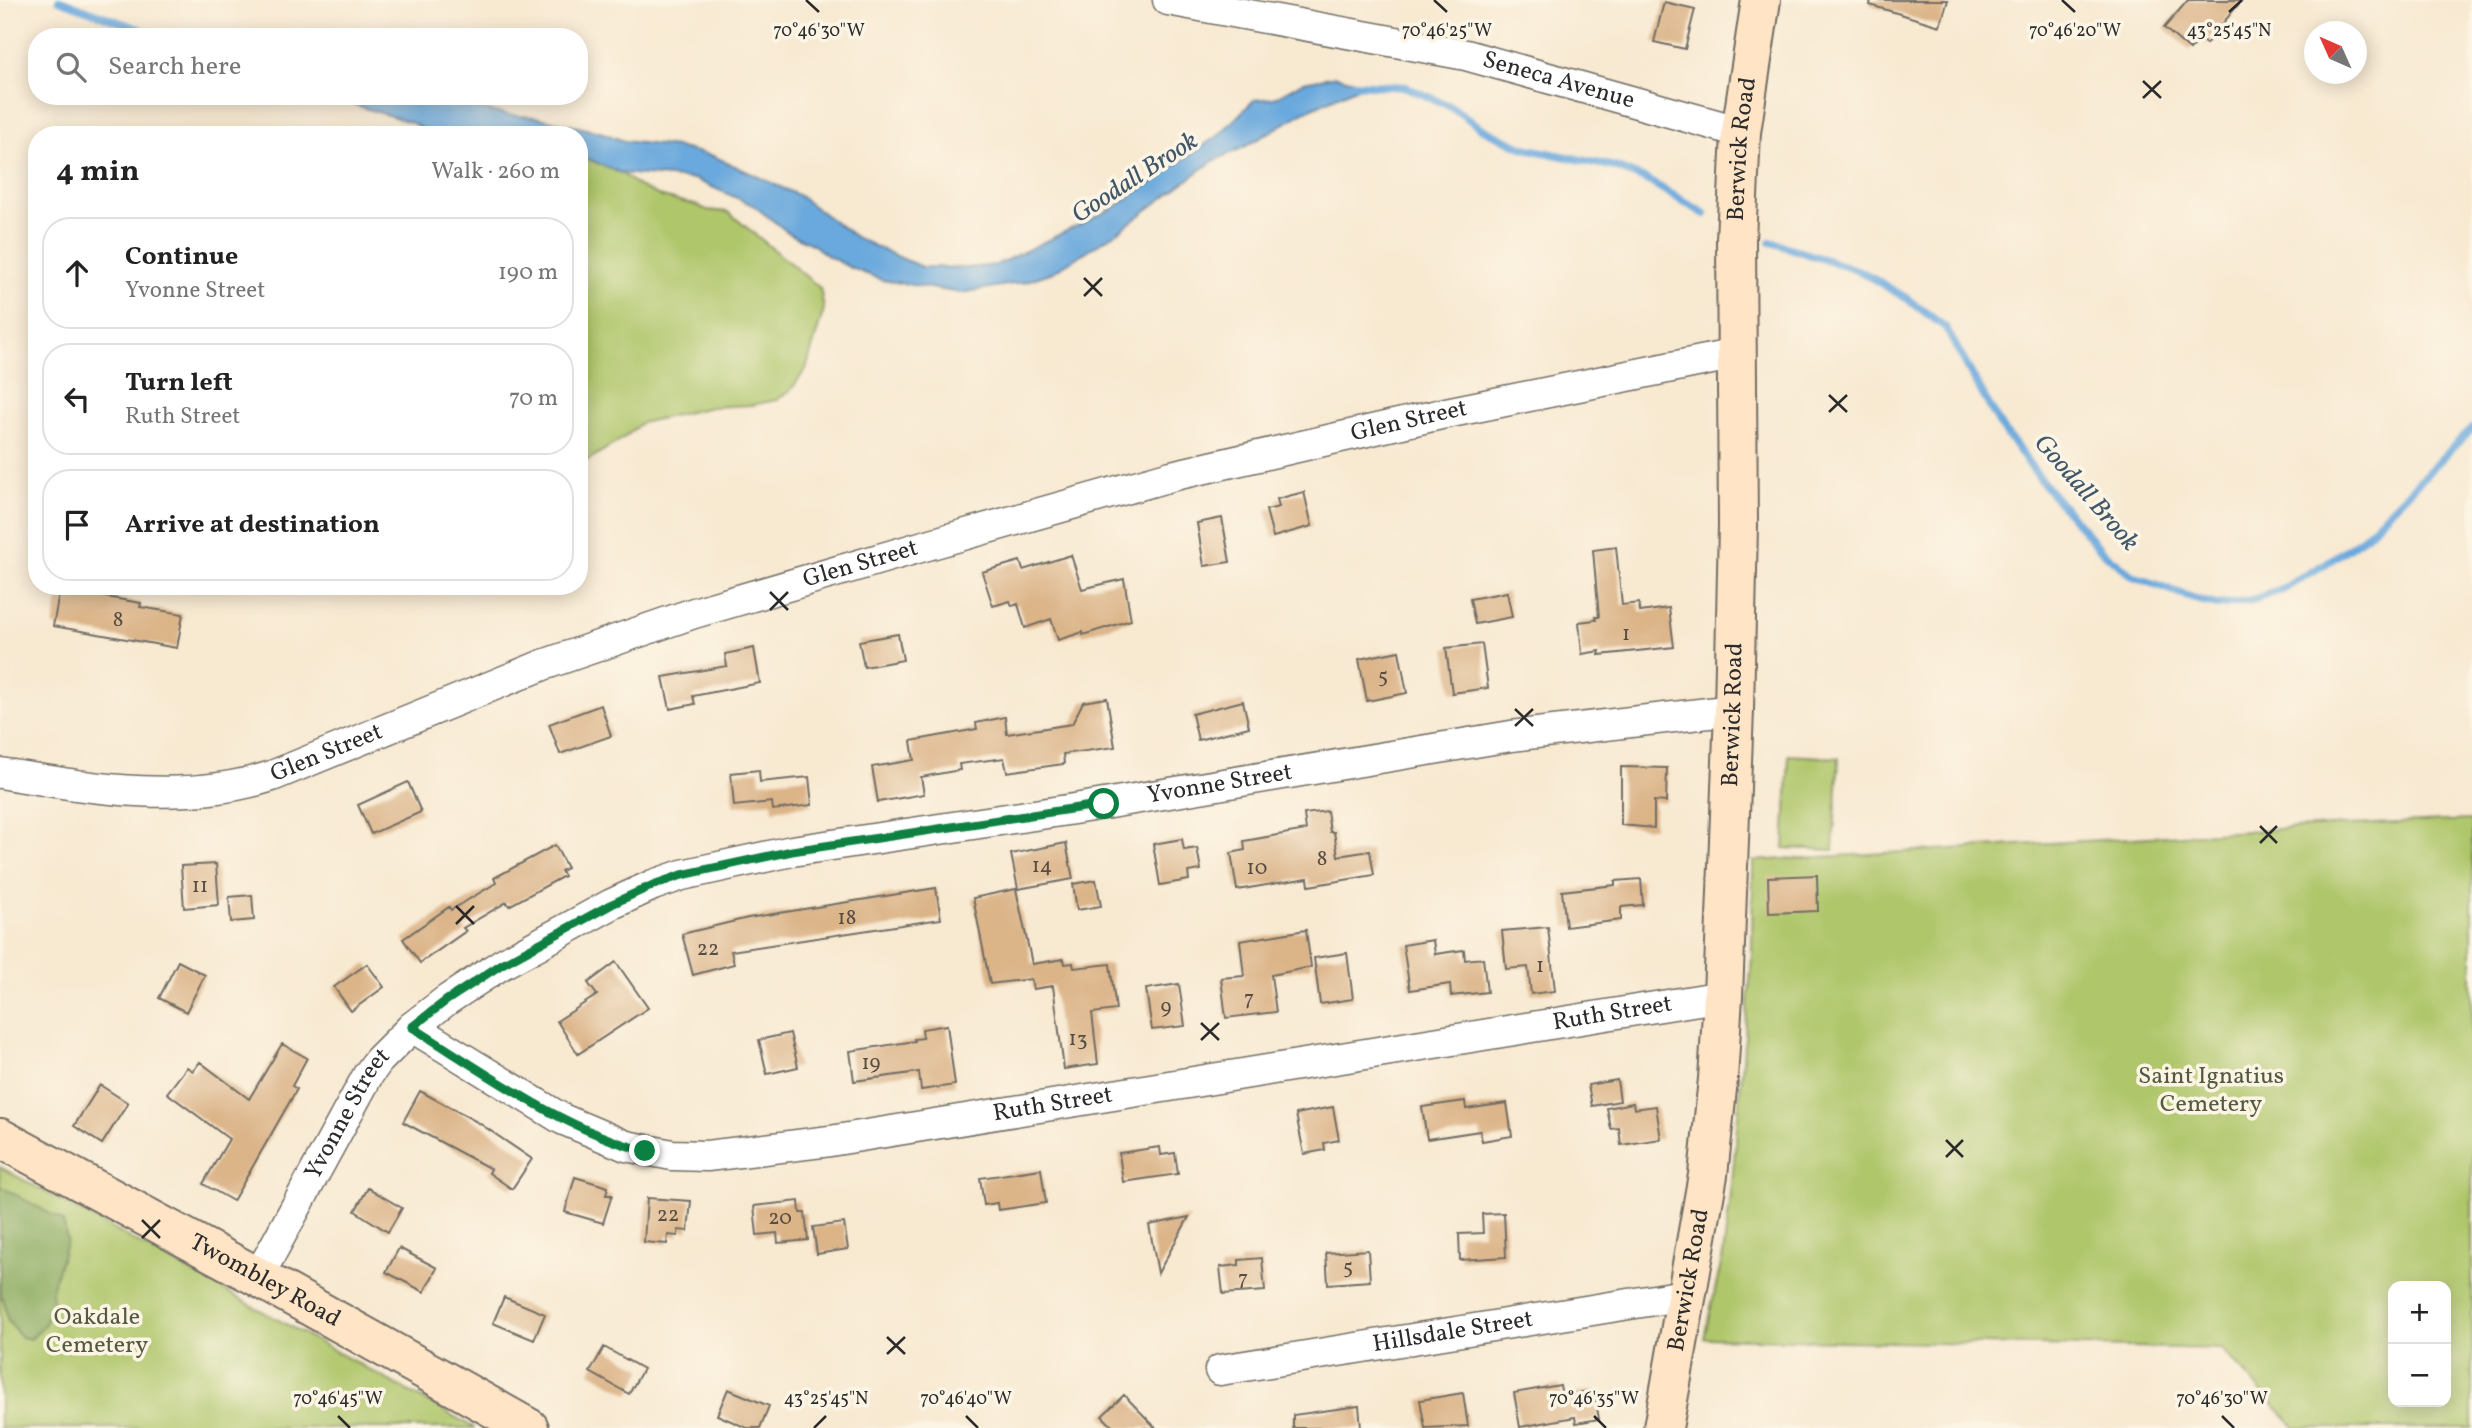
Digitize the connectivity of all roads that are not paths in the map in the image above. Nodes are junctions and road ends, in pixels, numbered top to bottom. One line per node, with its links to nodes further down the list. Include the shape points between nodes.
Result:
1 (1168, 0): 3 (street, Seneca Avenue, via 1466,55)
2 (1761, 0): 3 (street, Berwick Road)
3 (1741, 132): 4 (street, Berwick Road)
4 (1736, 354): 5 (street, Berwick Road); 6 (street, Glen Street, via 1446,413 1171,476 746,598 543,665 246,785 172,792)
5 (1734, 710): 7 (street, Berwick Road); 8 (street, Yvonne Street, via 1511,736 731,863 663,881 612,904 502,964)
6 (0, 774)
7 (1723, 996): 8 (street, Ruth Street, via 830,1141 707,1156 645,1151 573,1125); 11 (street, Berwick Road, via 1710,1162)
8 (412, 1027): 10 (street, Yvonne Street, via 368,1075)
9 (0, 1138): 10 (street, Twombley Road)
10 (258, 1277): 13 (street, Twombley Road)
11 (1685, 1295): 12 (street, Hillsdale Street); 14 (street, Berwick Road)
12 (1220, 1370)
13 (529, 1428)
14 (1662, 1428)

